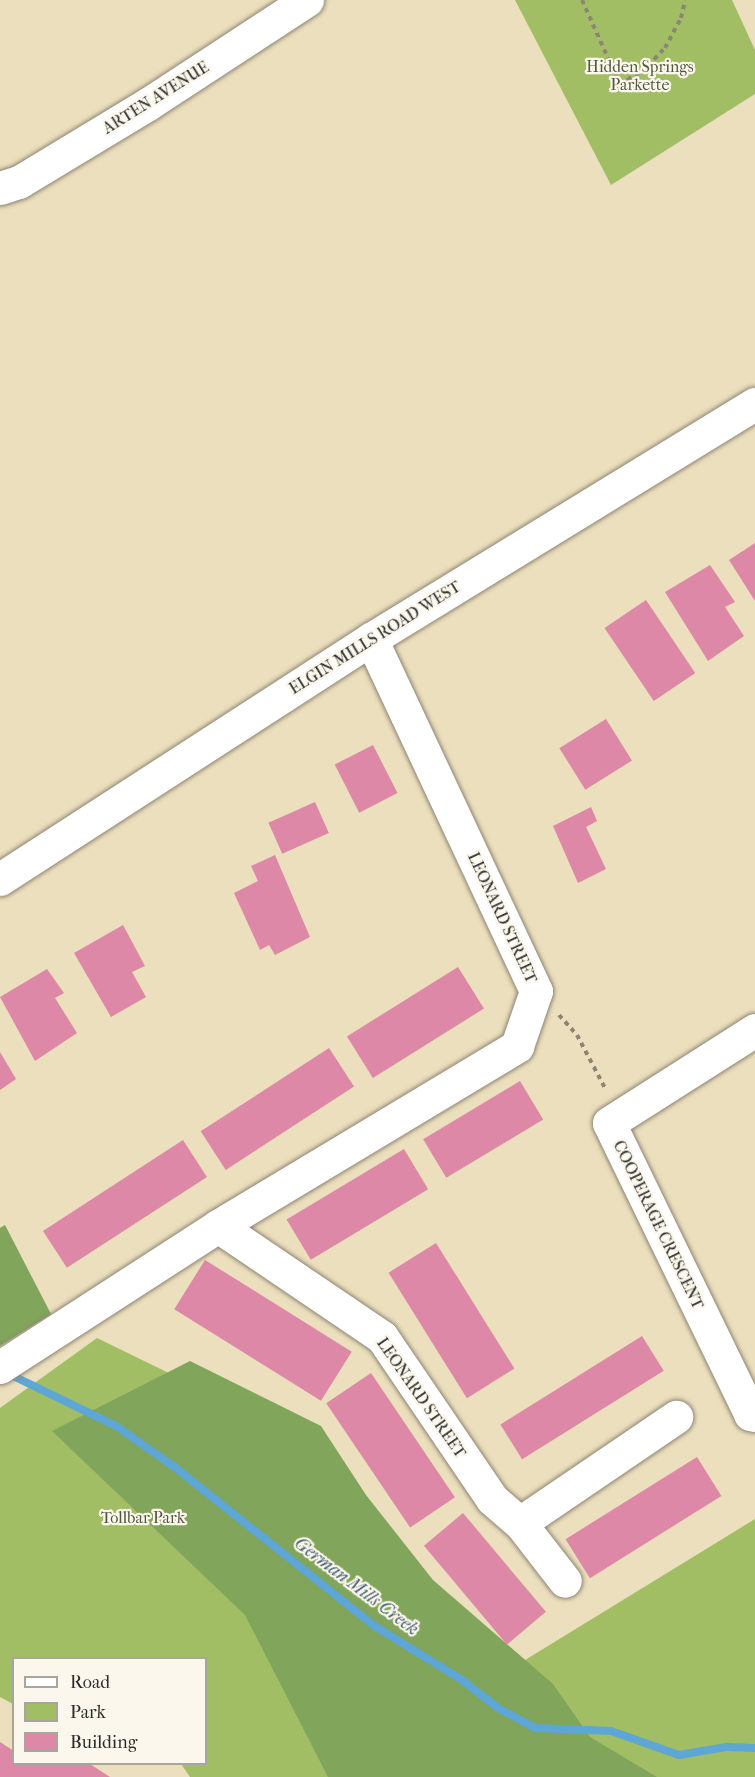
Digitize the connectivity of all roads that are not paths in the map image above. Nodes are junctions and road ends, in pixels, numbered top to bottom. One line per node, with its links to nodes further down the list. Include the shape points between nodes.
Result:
1 (307, 0): 2 (street, ARTEN AVENUE, via 148,104 19,182)
2 (0, 188)
3 (755, 405): 4 (street, ELGIN MILLS ROAD WEST)
4 (371, 639): 5 (street, ELGIN MILLS ROAD WEST); 7 (street, LEONARD STREET, via 536,991 517,1046)
5 (0, 879)
6 (755, 1030): 9 (street, COOPERAGE CRESCENT, via 609,1123 750,1414)
7 (218, 1226): 8 (street, LEONARD STREET); 11 (street, LEONARD STREET, via 382,1337 492,1499)
8 (0, 1367)
9 (755, 1415)
10 (676, 1417): 11 (street)
11 (520, 1522): 12 (street, LEONARD STREET)
12 (565, 1581)

